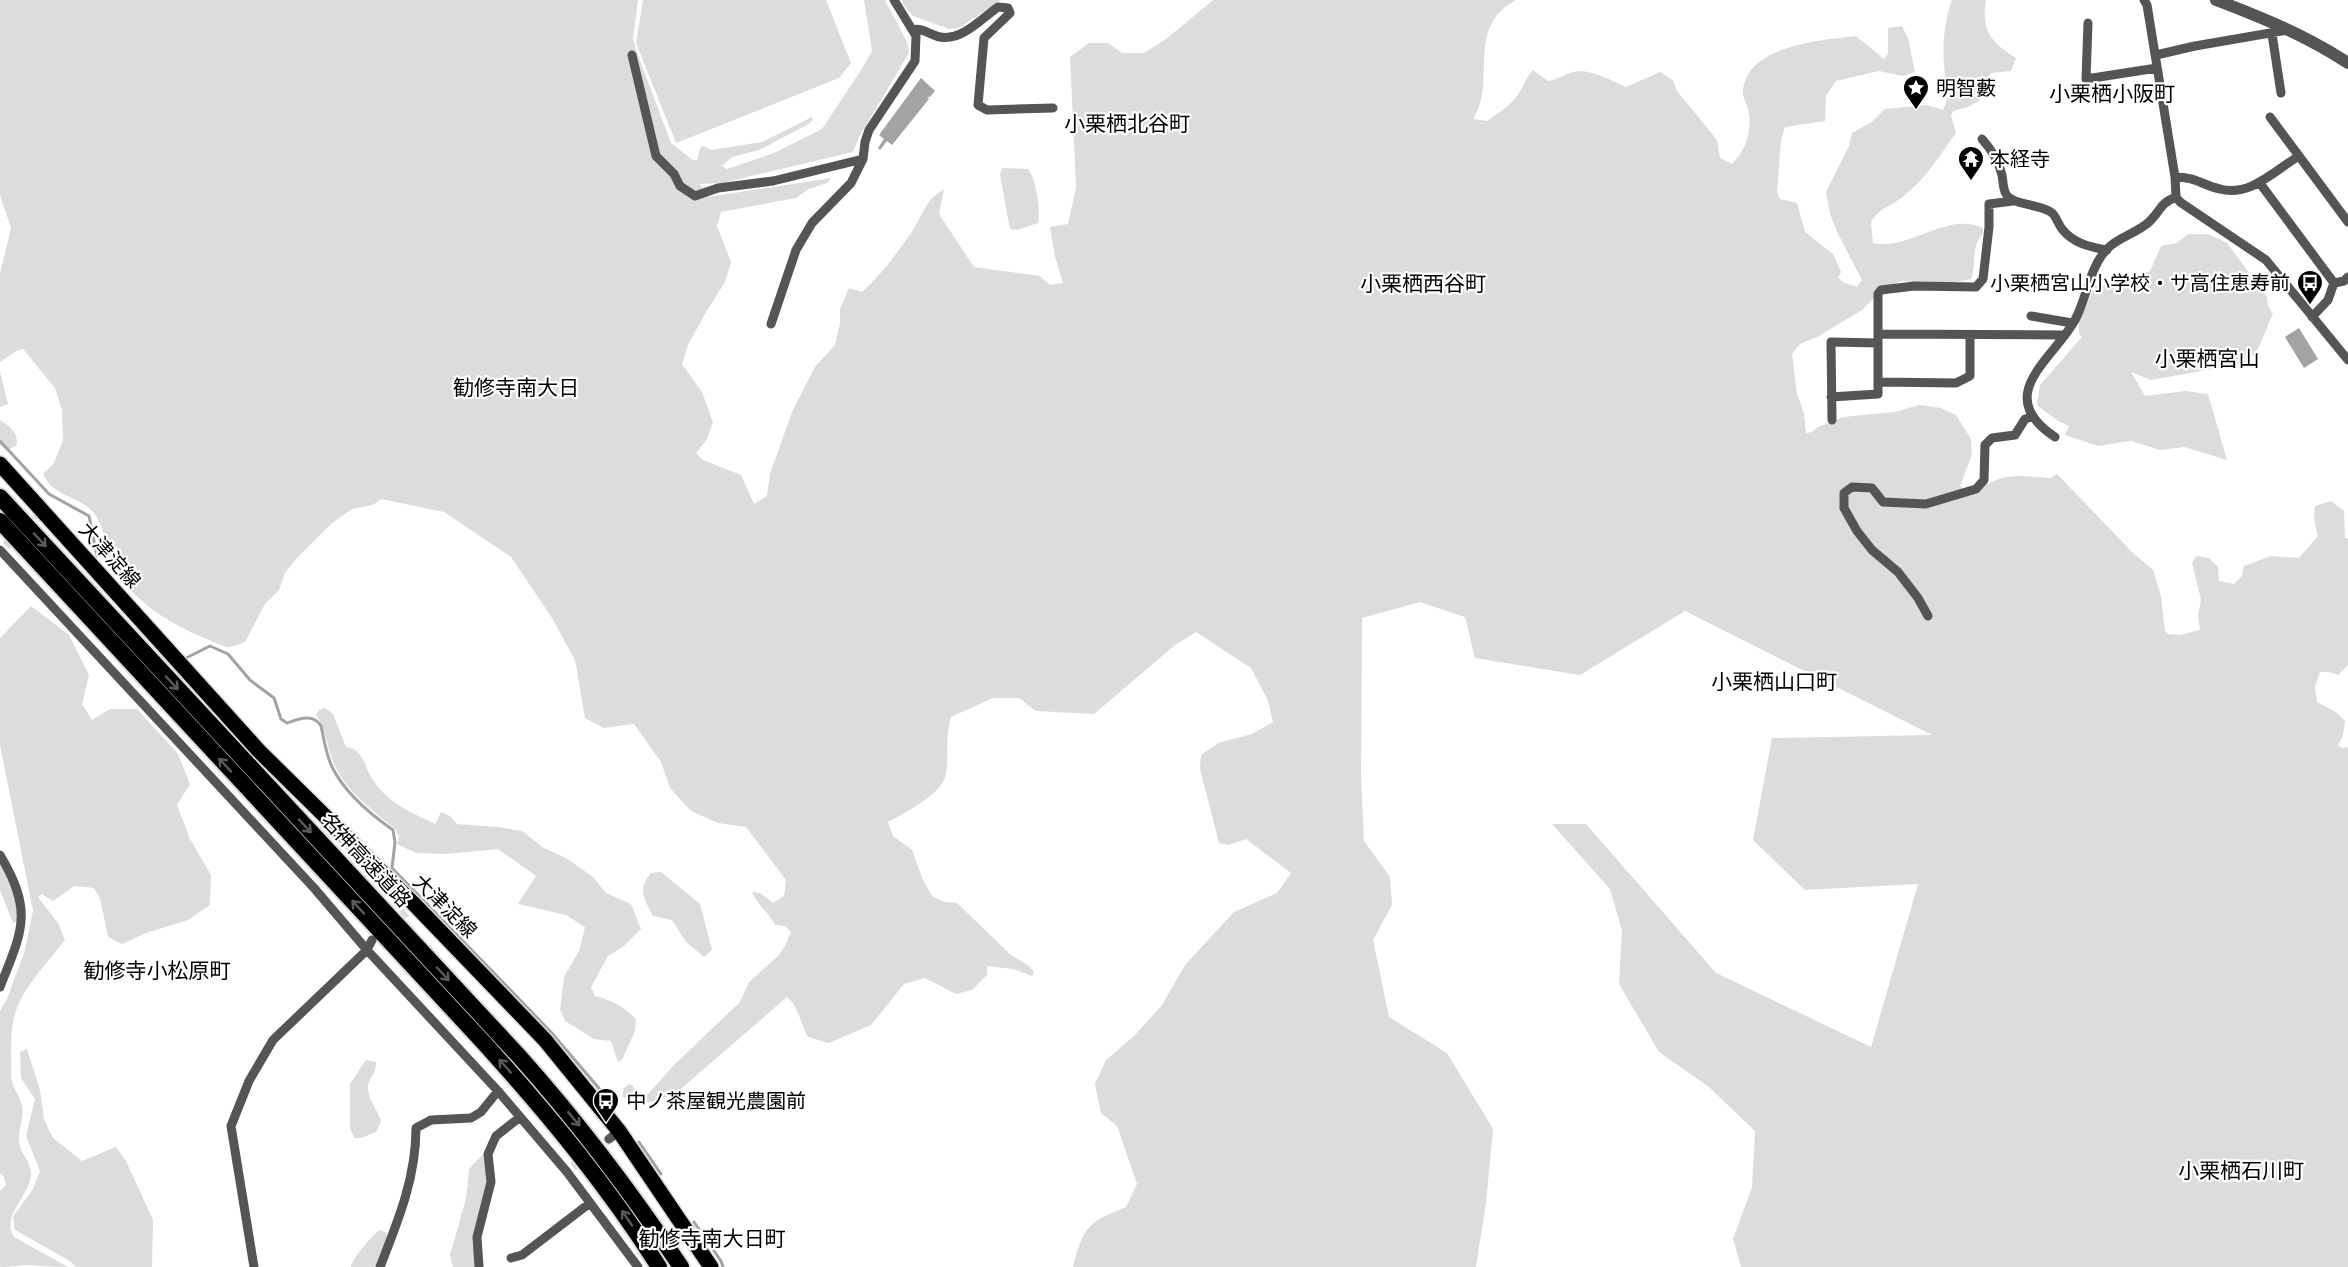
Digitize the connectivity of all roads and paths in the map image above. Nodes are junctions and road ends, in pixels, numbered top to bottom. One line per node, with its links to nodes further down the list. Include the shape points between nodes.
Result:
1 (894, 0): 6 (street)
2 (2144, 0): 10 (street)
3 (2216, 0): 4 (street)
4 (2229, 2): 7 (street)
5 (2088, 23): 12 (street, via 2086,79)
6 (913, 30): 14 (street, via 955,37 998,7 1008,8 1007,17 984,38 978,105 987,110); 18 (street, via 915,62 870,130)
7 (2291, 30): 8 (street); 11 (street)
8 (2272, 34): 10 (street); 13 (street)
9 (632, 55): 18 (street, via 656,156 681,186 695,196)
10 (2156, 56): 12 (street)
11 (2348, 63)
12 (2157, 68): 19 (street)
13 (2282, 93)
14 (1053, 108)
15 (2270, 117): 17 (street)
16 (1982, 140): 22 (street, via 2001,171 2006,195)
17 (2299, 156): 20 (street); 23 (street)
18 (863, 159): 30 (street, via 851,183 812,223 796,250)
19 (2175, 177): 20 (street, via 2192,177 2219,189 2238,191); 21 (street)
20 (2259, 182): 26 (street)
21 (2176, 197): 24 (street, via 2164,202 2150,221); 28 (street, via 2266,260)
22 (2013, 201): 24 (street, via 2052,213 2073,240); 33 (street, via 1989,204 1983,279 1976,287 1881,290)
23 (2348, 222)
24 (2106, 250): 29 (street, via 2088,281)
25 (2348, 277): 26 (street)
26 (2334, 283): 28 (street, via 2328,300)
27 (2031, 316): 29 (street)
28 (2312, 317): 34 (street)
29 (2072, 323): 32 (street)
30 (771, 324)
31 (1970, 335): 32 (street); 33 (street); 35 (street, via 1970,376 1956,383)
32 (2062, 335): 37 (street, via 2028,389)
33 (1878, 338): 35 (street); 36 (street, via 1831,342)
34 (2347, 356)
35 (1878, 382): 36 (street, via 1878,394)
36 (1832, 397): 38 (street)
37 (2032, 417): 39 (street); 44 (street, via 2025,419 2015,435 1992,438 1985,444 1984,480 1976,489 1926,504 1883,502 1872,488 1852,487 1844,493 1844,508 1857,531 1898,572)
38 (1832, 420)
39 (2055, 437)
40 (0, 464): 59 (main road, 大津淀線, via 41,515 259,751 409,907 545,1040)
41 (0, 497): 58 (highway, 名神高速道路, one-way to 58, via 551,1092 612,1167)
42 (0, 521): 57 (highway, 名神高速道路, one-way to 42, via 598,1177 545,1112)
43 (2, 549): 47 (street)
44 (1928, 616)
45 (0, 855): 48 (street, via 11,873 22,920 20,938)
46 (372, 940): 47 (street)
47 (367, 950): 49 (street); 53 (street, via 273,1040 249,1082 231,1126)
48 (0, 987)
49 (498, 1091): 50 (street); 54 (street, via 471,1118 431,1120 416,1128 408,1194)
50 (520, 1117): 51 (street, via 570,1170); 55 (street, via 496,1136 488,1154 491,1182 477,1237)
51 (590, 1203): 52 (street, via 522,1255); 56 (street)
52 (510, 1258)
53 (254, 1267)
54 (380, 1267)
55 (479, 1267)
56 (638, 1267)
57 (659, 1267)
58 (681, 1267)
59 (711, 1267)

